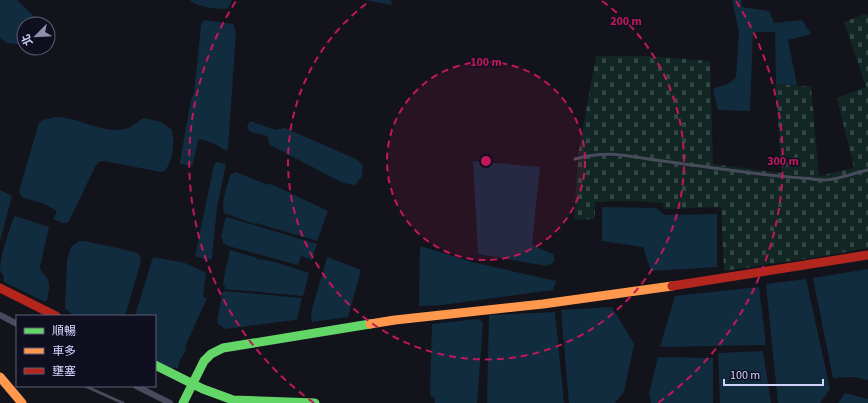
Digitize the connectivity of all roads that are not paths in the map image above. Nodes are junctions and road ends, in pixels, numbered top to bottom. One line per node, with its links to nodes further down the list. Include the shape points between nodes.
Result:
1 (575, 159): 2 (lane, via 592,154 622,154 652,160 824,180)
2 (868, 170)
3 (868, 255): 12 (street, via 543,304 395,320 223,348 211,353 202,362)
4 (0, 288): 6 (street)
5 (0, 315): 7 (street)
6 (54, 315)
7 (16, 323)
8 (156, 366): 12 (street)
9 (0, 377): 13 (street)
10 (87, 387): 14 (lane)
11 (138, 387): 15 (street)
12 (191, 387): 16 (street); 17 (street, via 233,400)
13 (22, 403)
14 (123, 403)
15 (170, 403)
16 (183, 403)
17 (314, 403)

